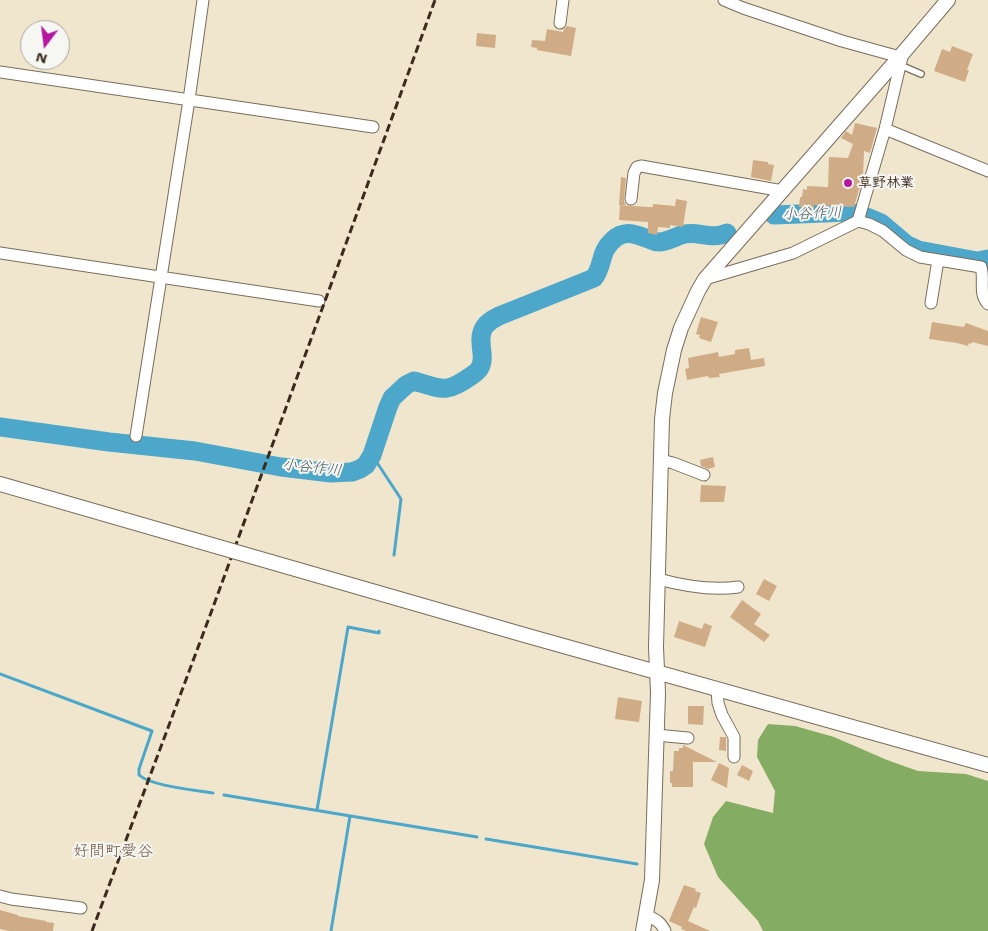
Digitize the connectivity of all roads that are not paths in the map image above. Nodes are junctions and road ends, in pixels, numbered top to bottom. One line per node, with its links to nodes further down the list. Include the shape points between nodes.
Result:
1 (203, 0): 9 (street)
2 (564, 0): 5 (street)
3 (724, 0): 6 (street)
4 (948, 0): 6 (street)
5 (560, 23)
6 (901, 59): 8 (lane); 11 (street); 13 (street)
7 (0, 72): 9 (street)
8 (921, 74)
9 (189, 100): 10 (street); 19 (street)
10 (373, 127)
11 (885, 129): 12 (street); 15 (street)
12 (988, 171)
13 (783, 191): 14 (street, via 641,166 634,174); 20 (street)
14 (631, 199)
15 (859, 216): 17 (street, via 906,250 920,257); 20 (street, via 793,253)
16 (0, 254): 19 (street)
17 (938, 260): 18 (street); 22 (street)
18 (985, 268): 23 (street, via 981,285 982,295)
19 (161, 278): 21 (street); 24 (street)
20 (705, 279): 25 (street, via 680,328 674,350 665,392)
21 (319, 301)
22 (931, 303)
23 (988, 304)
24 (136, 436)
25 (661, 460): 26 (street); 28 (street)
26 (704, 475)
27 (0, 484): 30 (street, bridge)
28 (658, 579): 29 (street, via 709,588); 30 (street)
29 (738, 587)
30 (657, 672): 31 (street); 32 (street)
31 (717, 689): 34 (street, via 722,715 734,737); 35 (street)
32 (656, 735): 33 (street); 38 (street, via 652,880)
33 (688, 738)
34 (734, 757)
35 (988, 765)
36 (0, 896): 37 (street)
37 (81, 908)
38 (646, 915): 39 (street); 40 (street, via 661,924)
39 (643, 931)
40 (664, 931)

